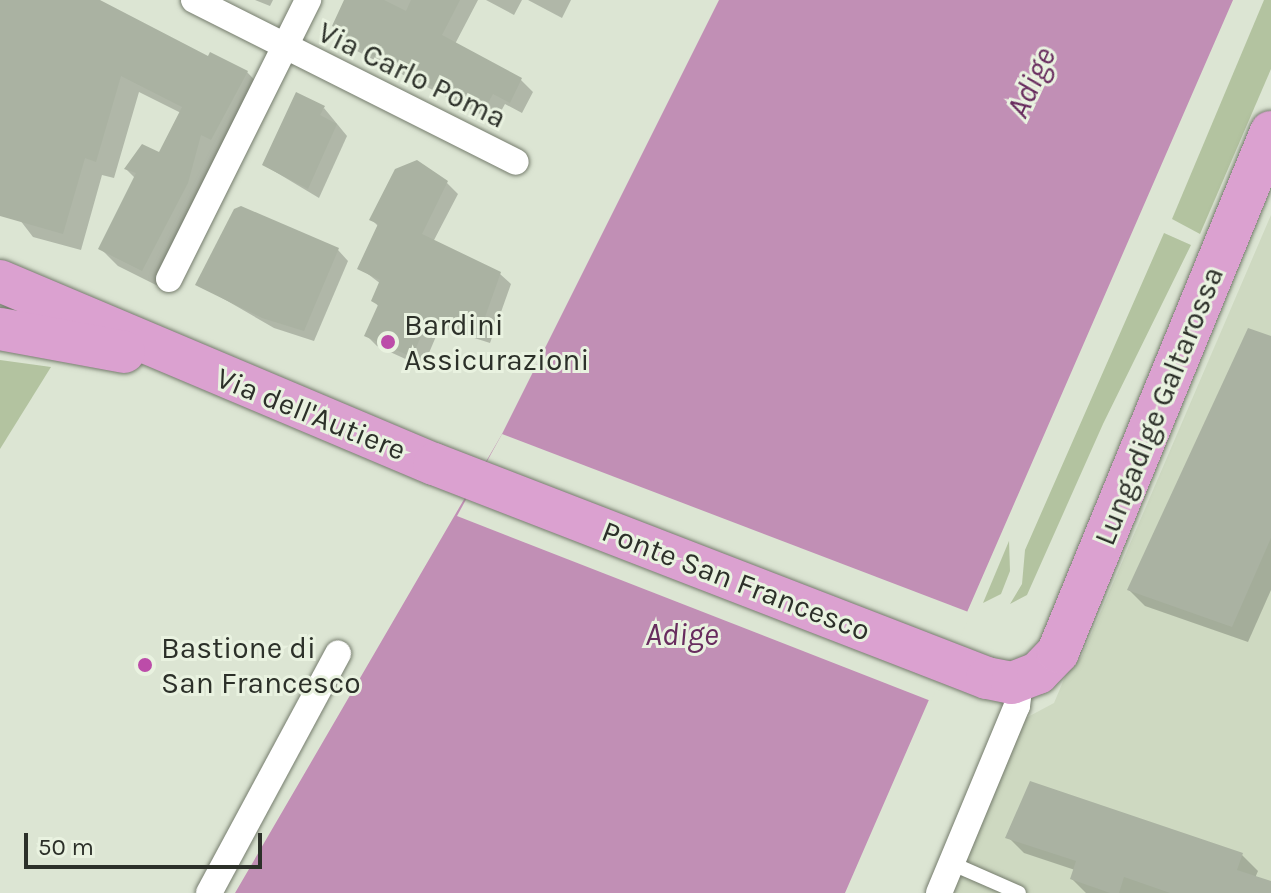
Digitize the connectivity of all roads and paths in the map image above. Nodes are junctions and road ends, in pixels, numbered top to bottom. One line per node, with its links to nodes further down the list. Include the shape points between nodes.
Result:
1 (194, 0): 3 (street, Via Carlo Poma)
2 (308, 0): 3 (street)
3 (284, 47): 5 (street, Via Carlo Poma); 6 (street)
4 (1271, 132): 12 (main road, Lungadige Galtarossa, via 1058,652)
5 (516, 162)
6 (169, 279)
7 (0, 281): 9 (main road, Via dell'Autiere, via 22,286)
8 (0, 329): 9 (main road, Via dell'Autiere)
9 (188, 365): 10 (main road, Via dell'Autiere)
10 (434, 464): 12 (main road, Ponte San Francesco)
11 (338, 653): 14 (street)
12 (1015, 678): 13 (street, Lungadige Galtarossa, via 1017,706)
13 (953, 864): 15 (street, Lungadige Galtarossa); 16 (lane)
14 (209, 893)
15 (939, 893)
16 (1019, 893)

